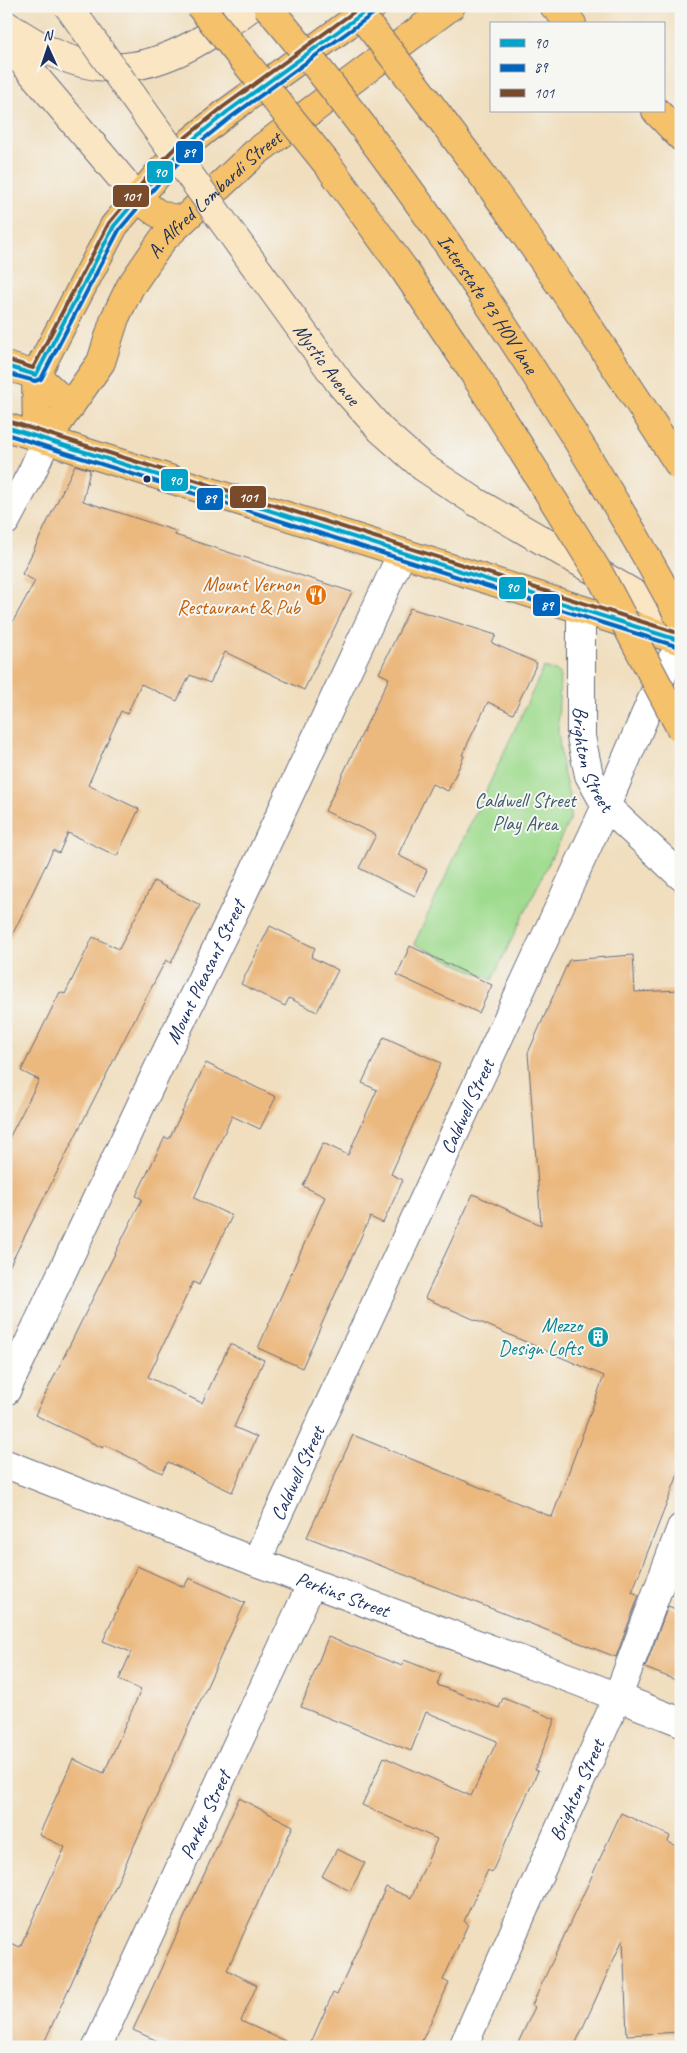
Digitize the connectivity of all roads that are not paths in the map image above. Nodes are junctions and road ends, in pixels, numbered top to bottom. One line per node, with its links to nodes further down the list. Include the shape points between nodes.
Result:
1 (68, 6): 25 (main road, Mystic Avenue, bridge, via 342,386 381,430 423,467 476,502)
2 (200, 6): 28 (main road, bridge, via 328,165 473,372 600,575)
3 (252, 6): 10 (main road, via 197,43 169,58 142,66 86,64 53,52)
4 (267, 6): 25 (main road, Interstate 93 HOV lane, bridge, via 368,131 444,237 581,445)
5 (353, 6): 21 (main road, bridge, via 542,258)
6 (373, 6): 14 (main road, via 227,112 160,172)
7 (451, 6): 15 (main road, A. Alfred Lombardi Street, via 255,153)
8 (554, 6): 9 (main road)
9 (570, 22)
10 (6, 25)
11 (6, 42): 14 (main road)
12 (657, 112): 13 (main road)
13 (681, 137)
14 (138, 198): 15 (main road, via 169,219); 17 (main road, via 114,226)
15 (184, 219): 18 (main road, A. Alfred Lombardi Street, via 163,239 130,287 101,362)
16 (6, 366): 17 (main road)
17 (36, 376): 18 (main road); 20 (main road)
18 (70, 407): 20 (main road, A. Alfred Lombardi Street)
19 (6, 427): 20 (main road)
20 (41, 438): 22 (street, via 32,472); 23 (main road)
21 (681, 468)
22 (6, 521)
23 (402, 553): 24 (main road); 31 (street, Mount Pleasant Street)
24 (581, 610): 26 (main road); 29 (street, Brighton Street, via 581,737 589,775)
25 (681, 620)
26 (681, 641)
27 (681, 651): 29 (street, Caldwell Street, via 664,671)
28 (681, 729)
29 (606, 806): 30 (street, Brighton Street); 34 (street, Caldwell Street)
30 (681, 876)
31 (6, 1391)
32 (6, 1464): 34 (street, Perkins Street)
33 (681, 1528): 36 (street, Brighton Street)
34 (256, 1562): 35 (street, Perkins Street)
35 (312, 1583): 36 (street, Perkins Street); 38 (street, Parker Street)
36 (618, 1696): 37 (street, Perkins Street); 39 (street, Brighton Street)
37 (681, 1722)
38 (97, 2047)
39 (463, 2047)

